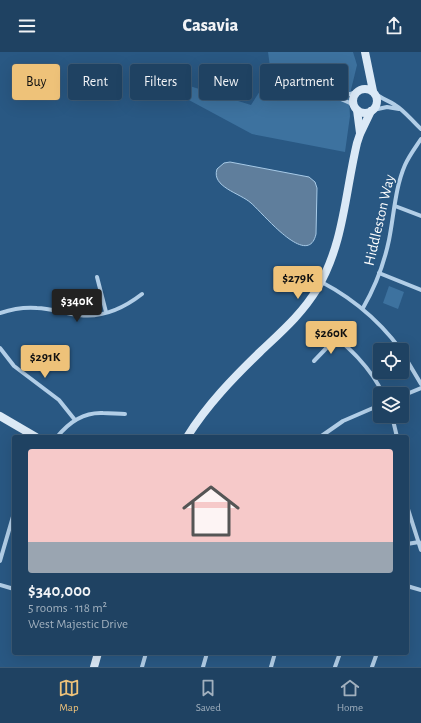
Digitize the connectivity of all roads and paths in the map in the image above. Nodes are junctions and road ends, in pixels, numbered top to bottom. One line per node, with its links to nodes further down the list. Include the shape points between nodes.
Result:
1 (365, 52): 2 (street)
2 (366, 61): 3 (street, via 365,81); 4 (street)
3 (359, 90): 4 (street, via 367,88); 5 (street, via 353,99); 5 (street, via 334,96 350,103)
4 (374, 92): 6 (street); 7 (street, via 378,102)
5 (356, 109): 7 (street, via 363,113); 9 (street)
6 (400, 109): 7 (street, via 387,107); 8 (street)
7 (372, 111): 9 (street)
8 (421, 129)
9 (360, 134): 16 (street, via 340,235)
10 (421, 139): 11 (street, Hiddleston Way, via 403,171)
11 (395, 206): 12 (street); 13 (street, Hiddleston Way, via 388,244)
12 (421, 216)
13 (379, 273): 17 (street); 19 (street, Hiddleston Way)
14 (308, 275): 16 (street)
15 (97, 277): 20 (street)
16 (322, 281): 19 (street); 39 (street, via 297,316 217,397)
17 (421, 290)
18 (142, 294): 20 (street, via 128,304)
19 (363, 308): 24 (street)
20 (106, 312): 21 (street, via 78,315 31,307)
21 (0, 313)
22 (325, 327): 23 (street)
23 (337, 338): 26 (street); 29 (street, via 365,365)
24 (395, 343)
25 (0, 348): 35 (street, via 14,366 59,400)
26 (314, 361)
27 (409, 364): 28 (street)
28 (421, 384)
29 (379, 387)
30 (421, 388): 31 (street)
31 (409, 393)
32 (373, 409): 40 (street, via 343,421)
33 (125, 414): 35 (street, via 97,413)
34 (0, 416): 37 (street)
35 (75, 420): 38 (street)
36 (394, 423): 41 (street)
37 (33, 435)
38 (59, 435)
39 (188, 435)
40 (323, 435)
41 (397, 435)
42 (409, 512): 44 (street)
43 (12, 519): 47 (street)
44 (419, 542): 45 (street); 46 (street)
45 (409, 544)
46 (421, 550)
47 (0, 561)
48 (0, 585): 50 (street)
49 (409, 587): 51 (street)
50 (12, 588)
51 (421, 590)
52 (97, 655): 58 (street)
53 (145, 655): 59 (street)
54 (206, 655): 60 (street)
55 (274, 655): 61 (street)
56 (339, 655): 62 (street)
57 (376, 655): 63 (street)
58 (94, 667)
59 (142, 667)
60 (203, 667)
61 (271, 667)
62 (335, 667)
63 (372, 667)

